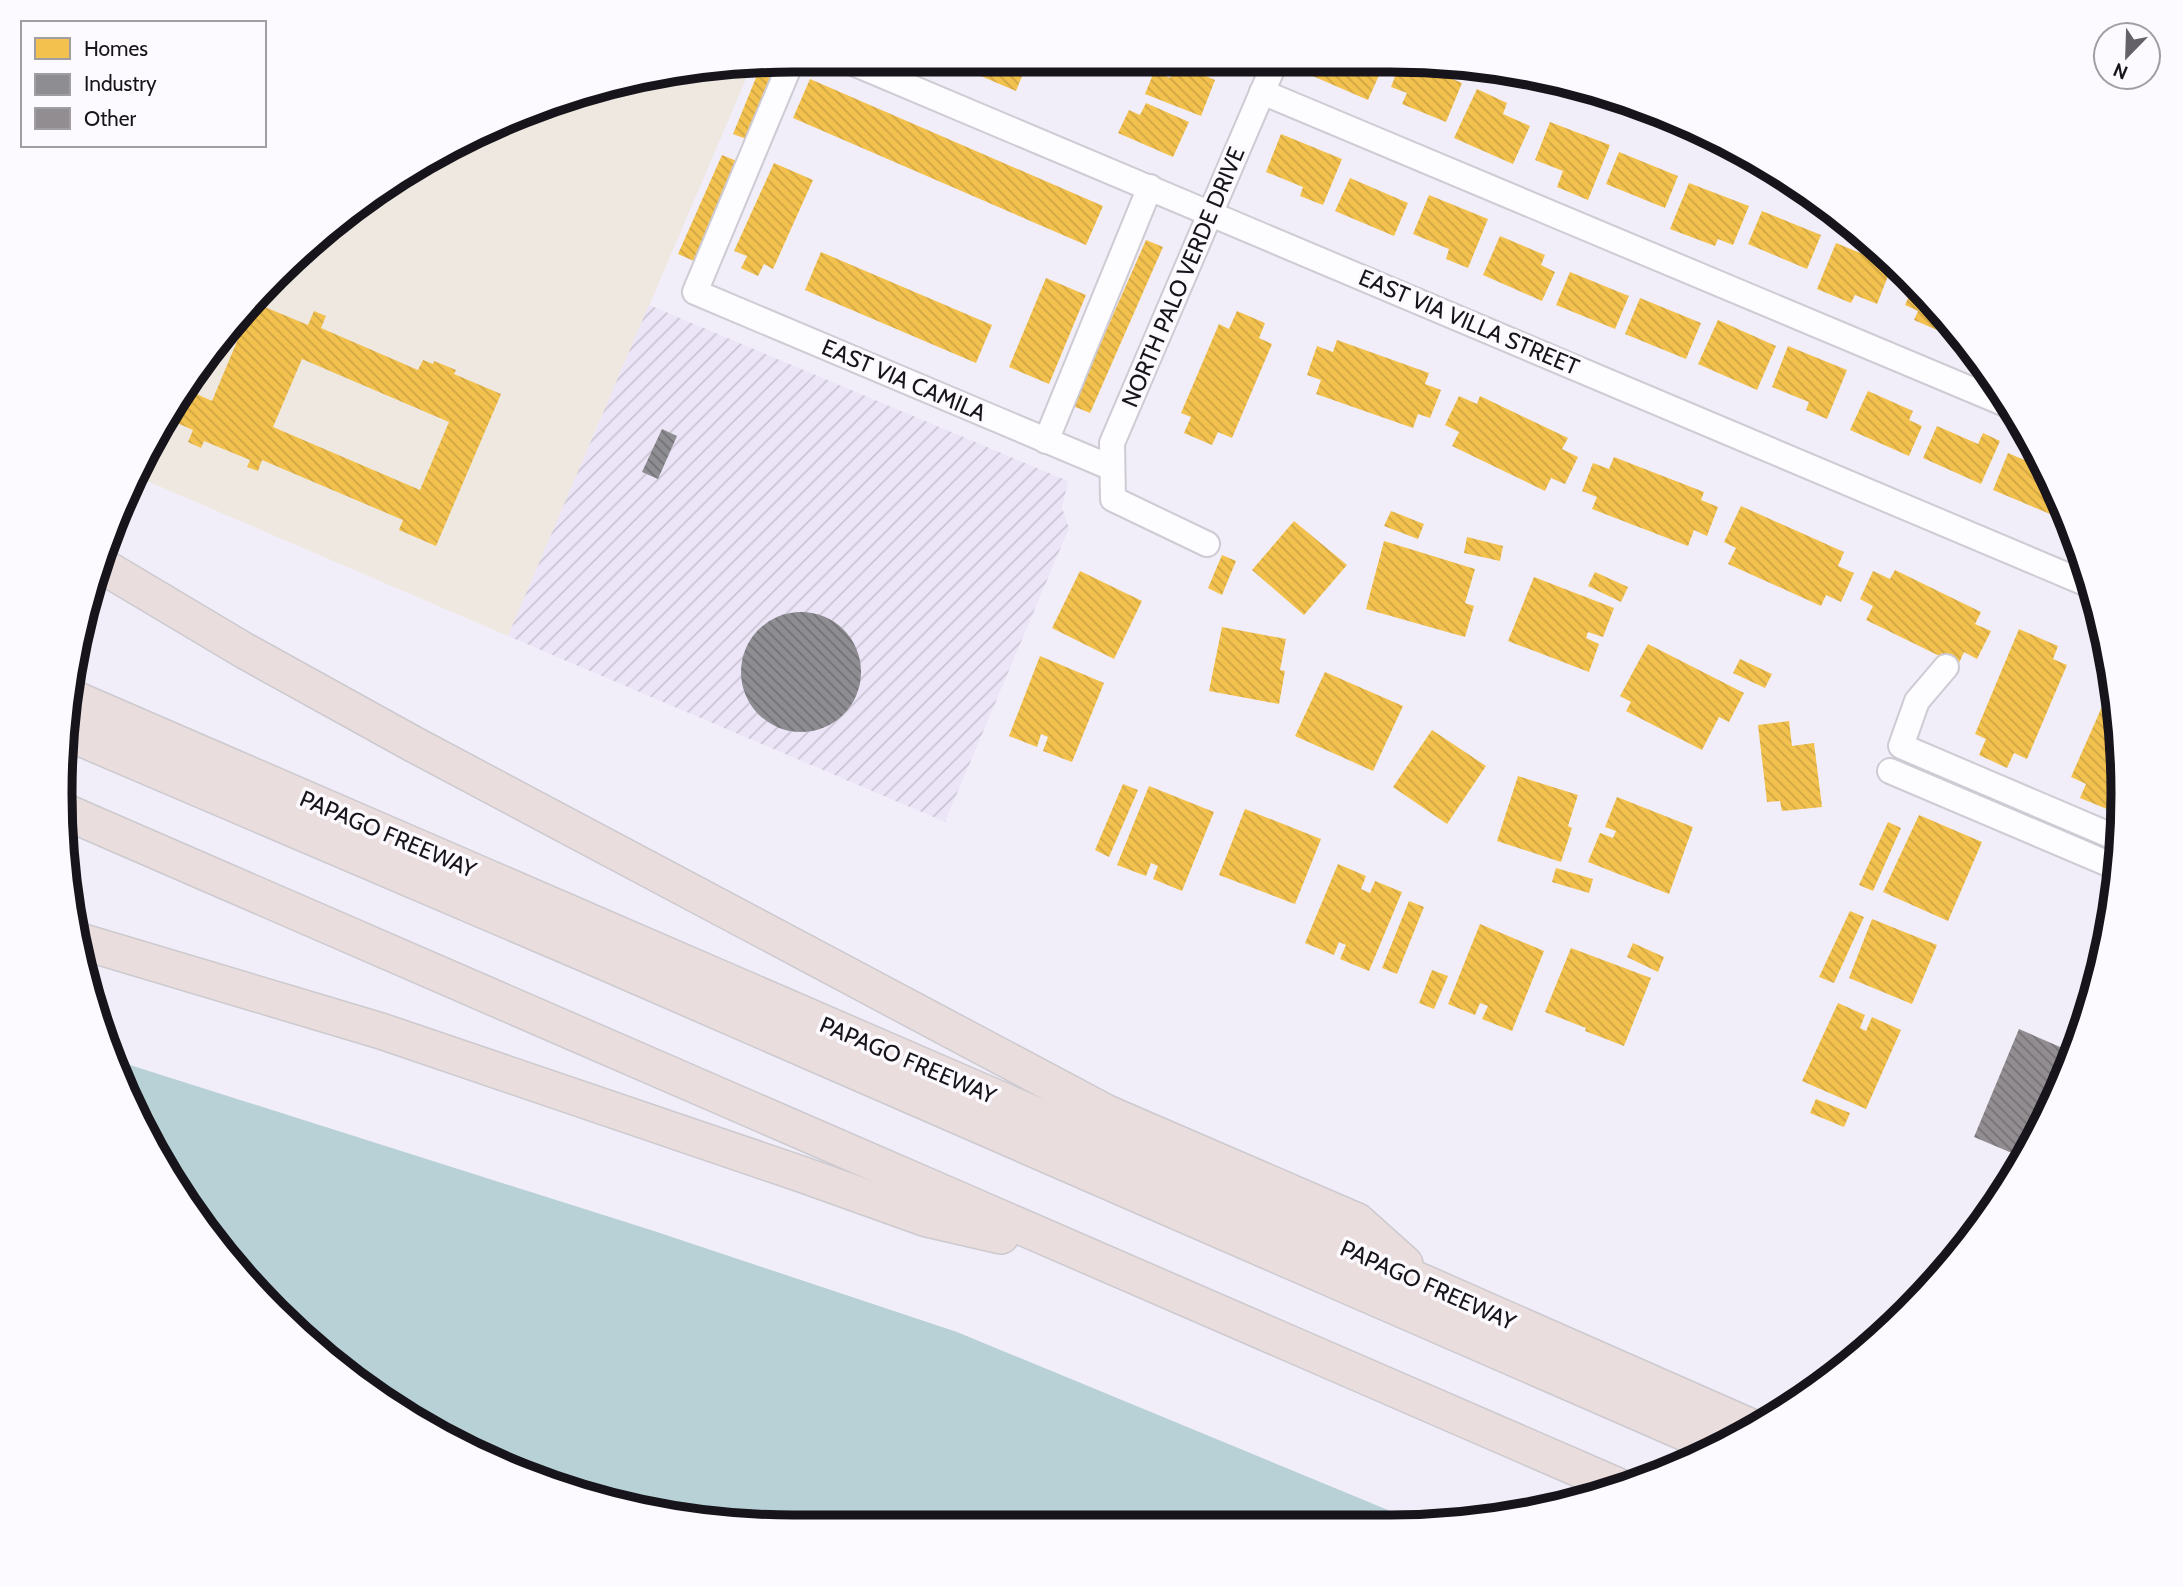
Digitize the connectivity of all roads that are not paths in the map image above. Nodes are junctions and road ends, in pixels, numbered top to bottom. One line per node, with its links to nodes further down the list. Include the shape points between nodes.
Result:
1 (787, 72): 8 (street, EAST VIA CAMILA, via 695,292)
2 (875, 72): 5 (street, EAST VIA VILLA STREET)
3 (1271, 72): 4 (street, NORTH PALO VERDE DRIVE)
4 (1262, 92): 6 (street, NORTH PALO VERDE DRIVE); 7 (street)
5 (1150, 187): 6 (street, EAST VIA VILLA STREET); 8 (street)
6 (1211, 212): 9 (street, NORTH PALO VERDE DRIVE, via 1112,443); 12 (street, EAST VIA VILLA STREET)
7 (1994, 399)
8 (1046, 441): 9 (street, EAST VIA CAMILA)
9 (1112, 468): 10 (street, NORTH PALO VERDE DRIVE, via 1113,499)
10 (1207, 544)
11 (108, 569): 22 (highway, via 415,745 1107,1113 1357,1221)
12 (2079, 580)
13 (1946, 667): 18 (street, via 1917,701 1901,746)
14 (78, 700): 22 (highway, PAPAGO FREEWAY)
15 (74, 735): 24 (highway)
16 (1891, 771): 19 (street)
17 (72, 815): 21 (highway)
18 (2110, 835)
19 (2108, 864)
20 (88, 943): 21 (highway, via 380,1031 926,1219)
21 (1086, 1256): 25 (highway)
22 (1429, 1285): 23 (highway, PAPAGO FREEWAY)
23 (1742, 1423)
24 (1706, 1442)
25 (1607, 1481)

